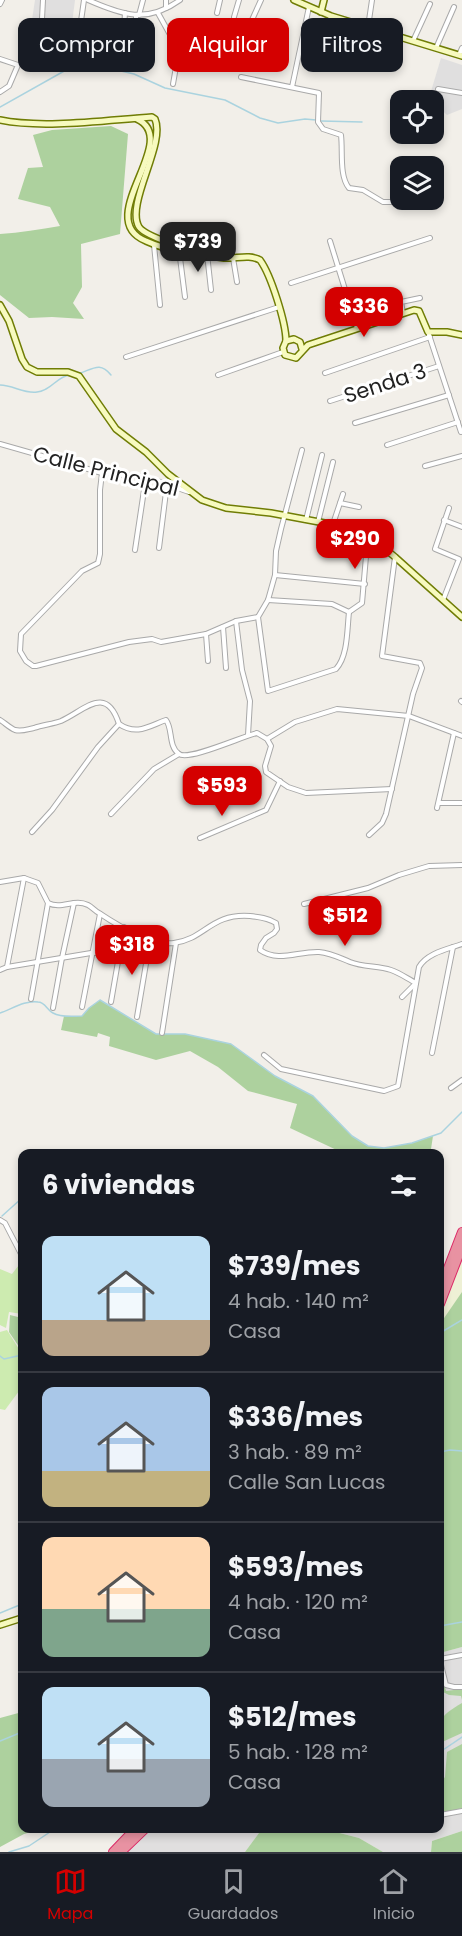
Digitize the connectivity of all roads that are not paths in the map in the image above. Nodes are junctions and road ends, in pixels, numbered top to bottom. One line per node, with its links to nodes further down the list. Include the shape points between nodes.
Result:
1 (43, 0): 23 (street)
2 (87, 0): 17 (street); 24 (street)
3 (142, 0): 20 (street)
4 (166, 0): 15 (street)
5 (180, 0): 15 (street)
6 (220, 0): 19 (street)
7 (239, 0): 22 (street)
8 (261, 0): 26 (street)
9 (294, 0): 13 (street)
10 (324, 0): 16 (street)
11 (372, 0): 28 (street)
12 (430, 4): 31 (street)
13 (309, 7): 16 (street); 40 (street)
14 (454, 7): 32 (street)
15 (165, 9): 18 (street)
16 (321, 12): 21 (street)
17 (125, 13): 20 (street); 25 (street)
18 (158, 13): 20 (street); 29 (street)
19 (217, 13)
20 (138, 16)
21 (331, 16): 27 (street)
22 (234, 17)
23 (42, 18)
24 (83, 18)
25 (125, 18)
26 (253, 18)
27 (338, 18)
28 (369, 18)
29 (167, 29)
30 (403, 38): 31 (street)
31 (413, 41): 32 (street)
32 (436, 48): 34 (street)
33 (462, 48): 34 (street)
34 (460, 56)
35 (0, 59): 42 (street, via 18,65 9,86)
36 (175, 72): 38 (street)
37 (241, 77): 40 (street)
38 (173, 84)
39 (462, 86): 43 (street)
40 (292, 87): 46 (street, via 319,93 318,120 323,129 341,135 349,188)
41 (438, 89): 43 (street)
42 (0, 92)
43 (461, 93)
44 (135, 118): 45 (street, via 47,123); 48 (street, via 152,117 157,122 136,220 144,233); 50 (street, via 149,130 150,145 134,187 129,223 136,236)
45 (0, 120)
46 (390, 202)
47 (430, 238): 56 (street)
48 (165, 240): 51 (street); 52 (street)
49 (330, 241): 56 (street)
50 (154, 245): 51 (street); 63 (street)
51 (164, 247): 53 (street)
52 (188, 249): 53 (street); 54 (street)
53 (179, 250): 60 (street)
54 (207, 254): 55 (street); 59 (street)
55 (232, 258): 57 (street); 64 (street, via 260,260)
56 (337, 268): 58 (street); 66 (street)
57 (237, 282)
58 (291, 283)
59 (211, 290)
60 (185, 297)
61 (420, 298): 65 (street, via 401,303)
62 (0, 305): 95 (street, via 27,367 38,372 79,376 116,429)
63 (160, 305)
64 (279, 307): 67 (street); 76 (street)
65 (403, 313): 66 (street); 68 (street, via 419,311)
66 (357, 328): 73 (street)
67 (286, 332): 70 (street); 71 (street)
68 (429, 334): 69 (street); 77 (street); 78 (street)
69 (462, 335)
70 (294, 339): 71 (street); 72 (street)
71 (286, 341): 75 (street)
72 (300, 342): 73 (street); 74 (street)
73 (308, 345): 74 (street)
74 (302, 349): 75 (street, via 296,358)
75 (283, 352): 79 (street)
76 (126, 357)
77 (440, 366): 80 (street); 81 (street, Senda 3)
78 (325, 373)
79 (218, 375)
80 (449, 395): 82 (street); 83 (street)
81 (330, 401)
82 (458, 422): 84 (street); 86 (street)
83 (355, 423)
84 (461, 432)
85 (0, 444): 92 (street, Calle Principal)
86 (387, 445)
87 (302, 450): 100 (street)
88 (322, 455): 101 (street)
89 (462, 456): 91 (street)
90 (333, 462): 103 (street)
91 (425, 466)
92 (102, 473): 93 (street, Calle Principal); 119 (street, via 98,562 82,571 21,634 20,651 26,661 36,666 129,642 161,642)
93 (146, 477): 94 (street, Calle Principal); 108 (street)
94 (167, 484): 95 (street, Calle Principal); 107 (street)
95 (195, 494): 100 (street, Calle Principal, via 209,503)
96 (343, 495): 97 (street)
97 (340, 502): 98 (street); 104 (street)
98 (359, 507)
99 (449, 508): 102 (street)
100 (285, 517): 101 (street, Calle Principal); 110 (street, via 276,551)
101 (306, 520): 103 (street, Calle Principal)
102 (444, 520): 105 (street); 113 (street, via 435,549 459,559)
103 (318, 522): 104 (street, Calle Principal)
104 (333, 524): 106 (street, Calle Principal)
105 (462, 527)
106 (368, 533): 109 (street, Calle Principal); 111 (street)
107 (159, 548)
108 (135, 550)
109 (395, 556): 113 (street, Calle Principal); 122 (street, via 382,656 420,663)
110 (275, 575): 111 (street); 112 (street)
111 (365, 584): 114 (street, via 362,603)
112 (268, 600): 114 (street, via 332,604); 115 (street)
113 (443, 600): 116 (street, Calle Principal)
114 (349, 612): 115 (street, via 344,651 336,669 268,691)
115 (258, 617): 117 (street)
116 (462, 617)
117 (236, 621): 118 (street); 126 (street, via 250,701)
118 (224, 627): 119 (street); 121 (street)
119 (206, 634): 120 (street)
120 (208, 661)
121 (226, 668)
122 (409, 716): 125 (street); 128 (street, via 337,709 295,722); 131 (street)
123 (0, 720): 124 (street, via 16,731 23,731 103,703 115,710)
124 (119, 724): 129 (street, via 139,731 166,720); 134 (street)
125 (454, 733): 127 (street); 132 (street, via 438,806)
126 (248, 735): 128 (street, via 257,733); 129 (street, via 206,751)
127 (462, 736)
128 (267, 739): 130 (street, via 272,750 265,769)
129 (179, 754): 133 (street, via 154,769)
130 (280, 781): 131 (street, via 306,793); 136 (street, via 266,810)
131 (392, 789): 135 (street, via 382,823)
132 (462, 804)
133 (111, 814)
134 (32, 832)
135 (369, 835)
136 (200, 838)
137 (462, 865): 142 (street, via 429,866 368,888)
138 (24, 878): 139 (street); 141 (street, via 38,883); 154 (street)
139 (0, 882)
140 (74, 902): 141 (street, via 61,906); 143 (street, via 87,904); 152 (street)
141 (48, 903): 153 (street)
142 (304, 904)
143 (100, 914): 144 (street); 151 (street)
144 (124, 927): 145 (street); 150 (street)
145 (150, 940): 146 (street); 148 (street)
146 (176, 943): 156 (street, via 224,918 262,918 276,923 277,929 261,945 268,955 320,952 393,971); 163 (street)
147 (462, 944): 149 (street)
148 (148, 947): 150 (street); 162 (street)
149 (453, 947): 156 (street, via 422,963); 164 (street)
150 (120, 952): 151 (street); 159 (street)
151 (91, 953): 152 (street); 160 (street)
152 (62, 958): 153 (street); 161 (street)
153 (36, 961): 154 (street); 158 (street)
154 (7, 967): 155 (street)
155 (0, 970)
156 (416, 983): 157 (street); 165 (street, via 398,1086 384,1091 281,1069)
157 (402, 997)
158 (30, 999)
159 (111, 1002)
160 (82, 1006)
161 (54, 1008)
162 (137, 1017)
163 (162, 1033)
164 (432, 1053)
165 (264, 1055)
166 (462, 1080): 167 (street)
167 (452, 1088)
168 (0, 1220): 171 (street)
169 (462, 1232): 172 (highway)
170 (462, 1247): 173 (highway)
171 (18, 1248)
172 (444, 1279)
173 (444, 1294)
174 (18, 1619): 175 (street)
175 (0, 1625)
176 (462, 1655): 177 (street)
177 (444, 1659)
178 (444, 1677): 179 (street, via 446,1685)
179 (462, 1687)
180 (462, 1811): 181 (street)
181 (444, 1814)
182 (131, 1833): 184 (highway)
183 (141, 1833): 185 (highway)
184 (113, 1852)
185 (121, 1852)

